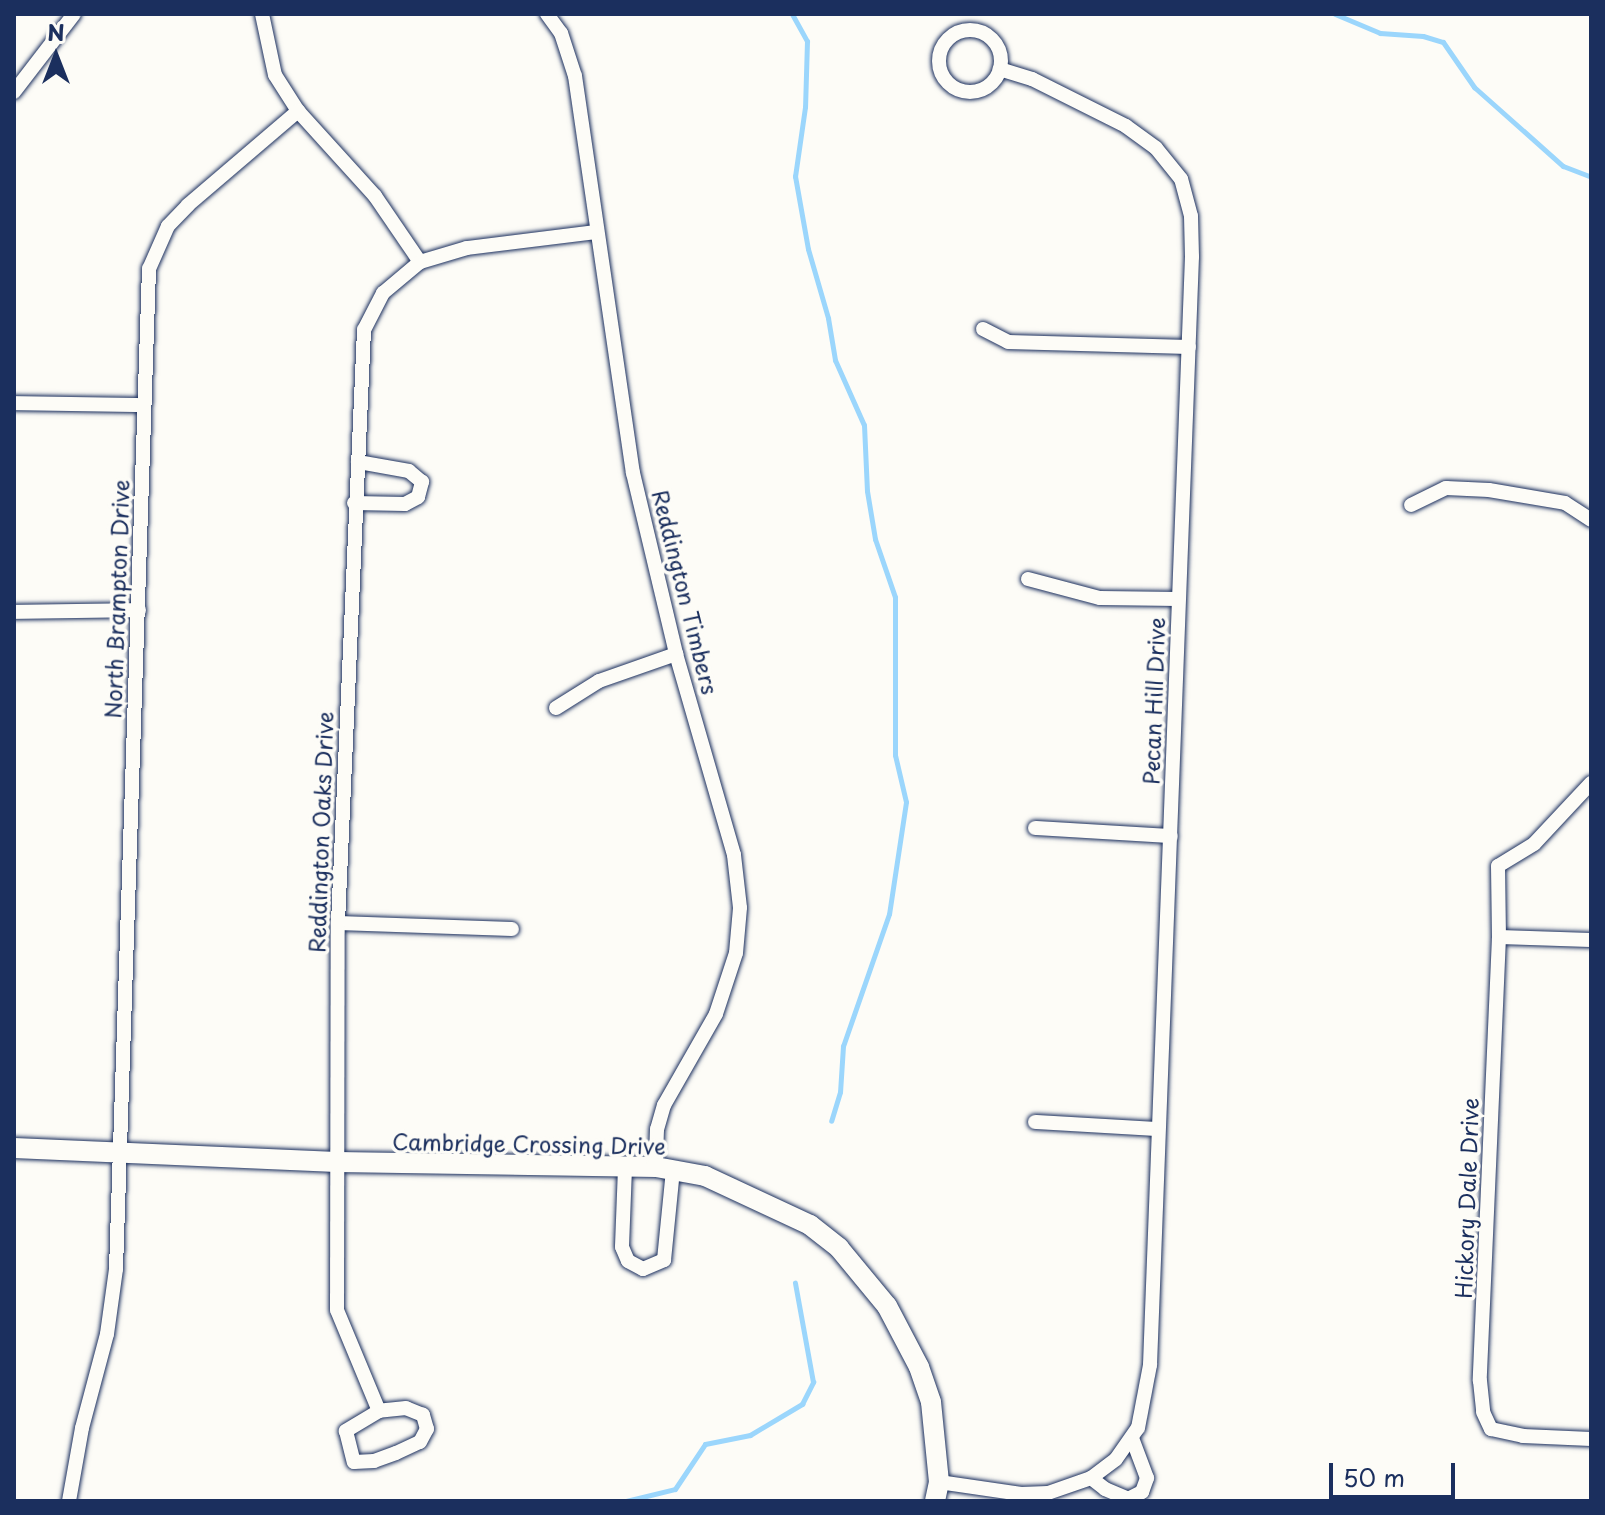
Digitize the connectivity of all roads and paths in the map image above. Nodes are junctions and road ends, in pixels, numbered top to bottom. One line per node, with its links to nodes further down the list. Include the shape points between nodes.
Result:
1 (74, 14): 5 (street)
2 (262, 14): 6 (street, via 275,75)
3 (547, 14): 7 (street, Reddington Timbers, via 561,33 575,76)
4 (1000, 69): 4 (street, via 995,42 978,31 948,38 939,55 938,66 948,84 967,93 987,88); 10 (street, Pecan Hill Drive, via 1032,79 1126,126 1156,148 1181,179 1191,216)
5 (14, 92)
6 (298, 111): 8 (street, via 375,196); 12 (street, North Brampton Drive, via 188,205 160,239 147,288)
7 (595, 232): 8 (street, Reddington Oaks Drive, via 467,248); 21 (street, Reddington Timbers, via 633,473)
8 (420, 262): 13 (street, Reddington Oaks Drive, via 383,293 364,330)
9 (983, 329): 10 (street, via 1008,342)
10 (1189, 347): 18 (street, Pecan Hill Drive)
11 (14, 403): 12 (street)
12 (144, 405): 19 (street, North Brampton Drive)
13 (358, 462): 14 (street, Reddington Oaks Drive); 14 (street, via 417,474 422,490 405,504)
14 (354, 503): 26 (street, Reddington Oaks Drive)
15 (1411, 505): 16 (street, via 1446,488 1489,490 1565,503)
16 (1591, 520)
17 (1028, 579): 18 (street, via 1100,598)
18 (1178, 599): 25 (street, Pecan Hill Drive)
19 (139, 610): 20 (street); 33 (street, North Brampton Drive)
20 (14, 612)
21 (676, 654): 22 (street, via 599,681); 36 (street, Reddington Timbers, via 734,855 740,908 736,953 716,1014 664,1105 657,1129)
22 (556, 708)
23 (1591, 783): 28 (street, Hickory Dale Drive, via 1534,844 1498,866)
24 (1035, 828): 25 (street)
25 (1171, 836): 31 (street, Pecan Hill Drive)
26 (338, 923): 27 (street); 34 (street, Reddington Oaks Drive)
27 (512, 929)
28 (1499, 937): 29 (street); 39 (street, Hickory Dale Drive, via 1480,1381 1483,1412 1491,1429 1500,1432)
29 (1591, 940)
30 (1035, 1122): 31 (street)
31 (1158, 1129): 38 (street, Pecan Hill Drive, via 1150,1365 1146,1398)
32 (14, 1148): 33 (street, Cambridge Crossing Drive)
33 (117, 1152): 34 (street, Cambridge Crossing Drive); 42 (street, North Brampton Drive, via 116,1269 109,1321)
34 (337, 1162): 35 (street, Cambridge Crossing Drive); 37 (street, Reddington Oaks Drive, via 337,1310)
35 (625, 1168): 36 (street, Cambridge Crossing Drive); 36 (street, Reddington Timbers, via 622,1247 628,1261 643,1269 664,1260)
36 (664, 1168): 41 (street, Cambridge Crossing Drive, via 705,1176 810,1225 866,1278 919,1367 931,1402)
37 (379, 1411): 37 (street, via 346,1431 354,1462 396,1453 420,1442 427,1429 423,1415 406,1408)
38 (1132, 1438): 40 (street, Pecan Hill Drive); 40 (street, via 1147,1478 1142,1492 1128,1499)
39 (1591, 1439)
40 (1091, 1478): 41 (street, Pecan Hill Drive, via 1048,1493)
41 (937, 1491)
42 (69, 1501)

